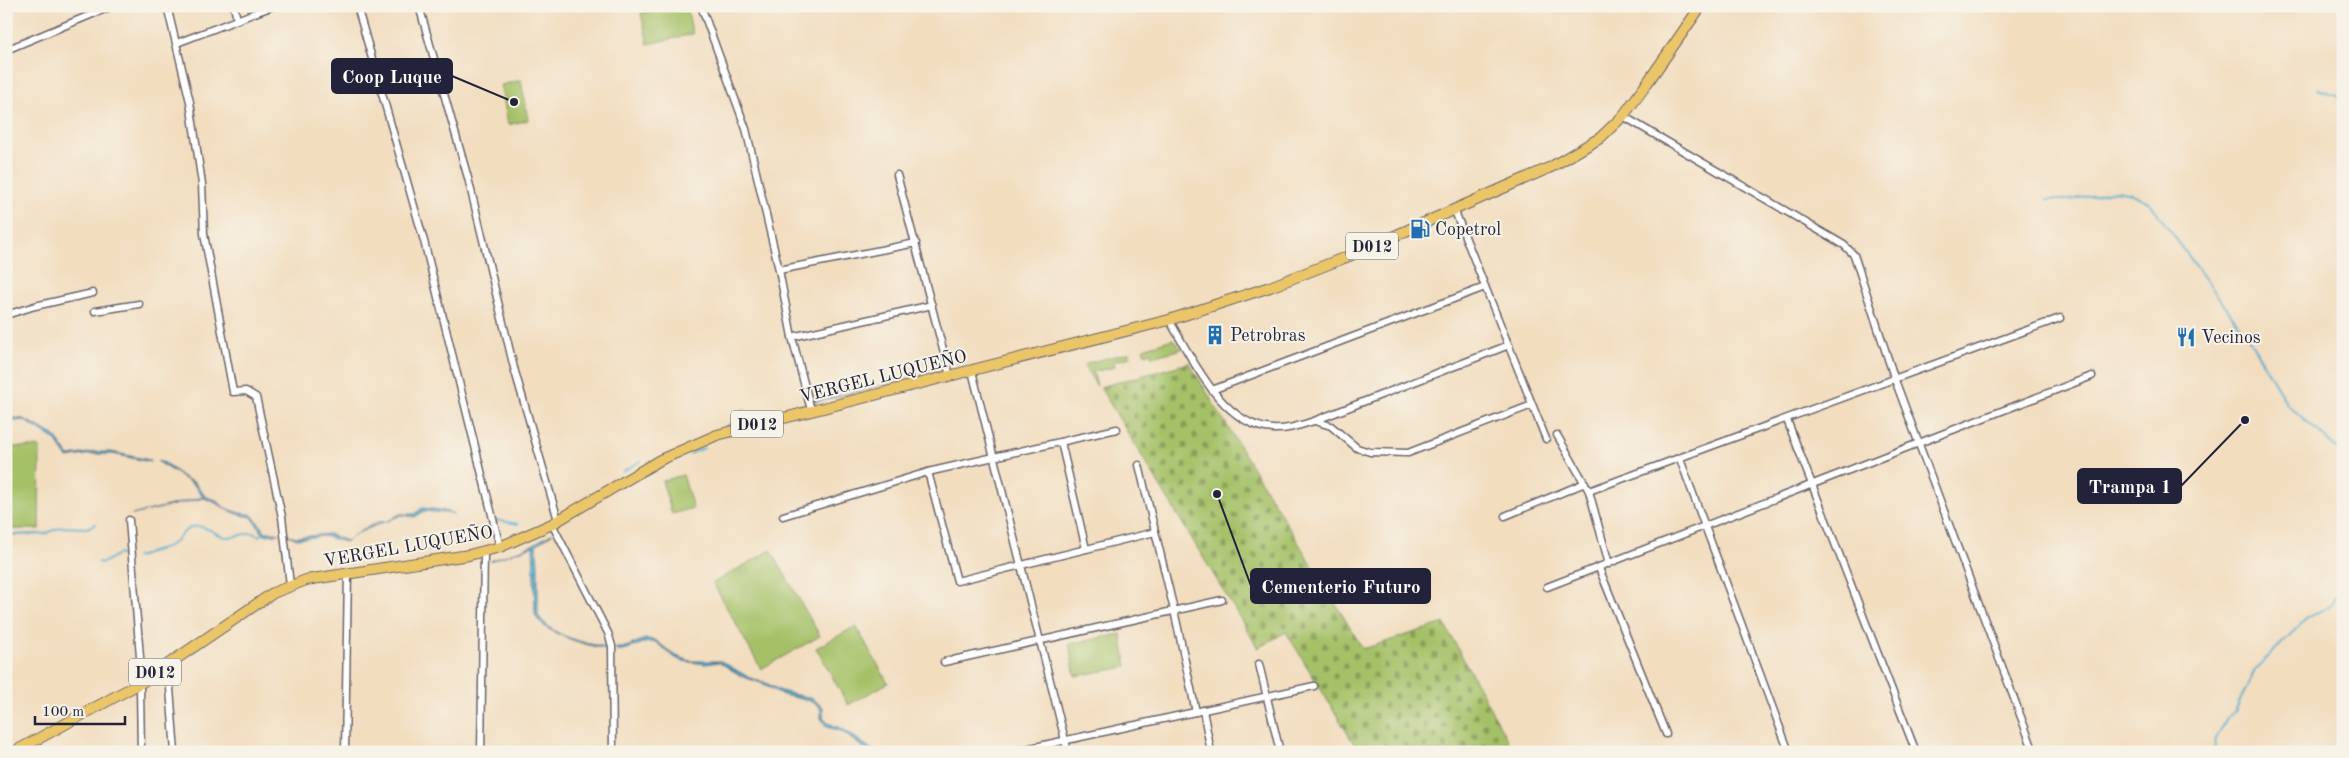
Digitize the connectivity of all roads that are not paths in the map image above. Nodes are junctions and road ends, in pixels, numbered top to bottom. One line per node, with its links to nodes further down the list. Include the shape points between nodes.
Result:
1 (112, 6): 11 (street)
2 (167, 6): 10 (street)
3 (234, 6): 9 (street)
4 (273, 6): 9 (street)
5 (357, 6): 54 (street, via 424,241)
6 (419, 6): 51 (street, via 468,178)
7 (701, 6): 16 (street, via 746,129)
8 (1701, 6): 12 (main road, VERGEL LUQUEÑO / D012)
9 (238, 20): 10 (street)
10 (177, 44): 61 (street, via 190,102 202,184 204,234 233,392 246,391 256,397 282,517)
11 (6, 50)
12 (1623, 116): 14 (main road, VERGEL LUQUEÑO / D012, via 1600,138 1567,159); 30 (street, via 1849,250 1856,261)
13 (897, 175): 15 (street)
14 (1454, 209): 17 (street); 24 (main road, VERGEL LUQUEÑO / D012, via 1270,287)
15 (916, 243): 16 (street); 20 (street)
16 (779, 270): 25 (street)
17 (1486, 287): 26 (street); 31 (street)
18 (93, 292): 22 (street)
19 (139, 304): 21 (street)
20 (932, 305): 25 (street); 28 (street)
21 (95, 312)
22 (6, 315)
23 (2060, 318): 30 (street)
24 (1169, 320): 27 (main road, VERGEL LUQUEÑO / D012); 31 (street)
25 (792, 337): 33 (street)
26 (1509, 345): 32 (street); 35 (street)
27 (972, 371): 28 (main road, VERGEL LUQUEÑO / D012); 41 (street)
28 (950, 376): 33 (main road, VERGEL LUQUEÑO / D012)
29 (2092, 376): 40 (street)
30 (1895, 380): 34 (street); 40 (street)
31 (1212, 390): 35 (street, via 1236,416 1266,428 1285,429)
32 (1532, 405): 35 (street, via 1408,453 1370,452 1356,448 1331,426); 38 (street)
33 (810, 406): 51 (main road, VERGEL LUQUEÑO / D012, via 691,445 634,473)
34 (1787, 420): 42 (street); 46 (street)
35 (1314, 421)
36 (1117, 429): 39 (street)
37 (1557, 435): 45 (street)
38 (1546, 439)
39 (1061, 442): 41 (street); 55 (street)
40 (1919, 444): 46 (street); 88 (street)
41 (994, 458): 44 (street); 58 (street)
42 (1680, 459): 47 (street); 52 (street)
43 (1139, 465): 53 (street)
44 (928, 472): 48 (street); 58 (street, via 956,581)
45 (1585, 483): 47 (street); 49 (street)
46 (1812, 485): 52 (street); 87 (street)
47 (1589, 491): 57 (street)
48 (783, 516)
49 (1506, 516)
50 (129, 520): 69 (street)
51 (555, 522): 54 (main road, VERGEL LUQUEÑO / D012); 81 (street, via 612,646)
52 (1705, 527): 57 (street); 86 (street)
53 (1155, 532): 55 (street); 64 (street)
54 (500, 547): 56 (main road, VERGEL LUQUEÑO / D012)
55 (1086, 549): 58 (street)
56 (484, 552): 60 (main road, VERGEL LUQUEÑO / D012); 80 (street)
57 (1609, 564): 59 (street)
58 (1021, 565): 65 (street)
59 (1599, 568): 62 (street); 74 (street)
60 (348, 573): 61 (main road, VERGEL LUQUEÑO / D012); 79 (street)
61 (290, 585): 67 (main road, VERGEL LUQUEÑO / D012)
62 (1547, 587)
63 (1222, 600): 64 (street)
64 (1174, 610): 65 (street); 73 (street)
65 (1040, 641): 66 (street); 75 (street)
66 (944, 662)
67 (168, 663): 69 (main road, VERGEL LUQUEÑO / D012); 78 (street)
68 (1259, 664): 71 (street)
69 (142, 682): 76 (main road, VERGEL LUQUEÑO / D012); 77 (street)
70 (1314, 686): 71 (street)
71 (1267, 696): 72 (street); 85 (street)
72 (1203, 710): 73 (street); 84 (street)
73 (1196, 712): 75 (street)
74 (1666, 734)
75 (1065, 740): 82 (street); 83 (street)
76 (14, 752)
77 (141, 752)
78 (175, 752)
79 (345, 752)
80 (481, 752)
81 (613, 752)
82 (1012, 752)
83 (1068, 752)
84 (1211, 752)
85 (1280, 752)
86 (1789, 752)
87 (1916, 752)
88 (2034, 752)

